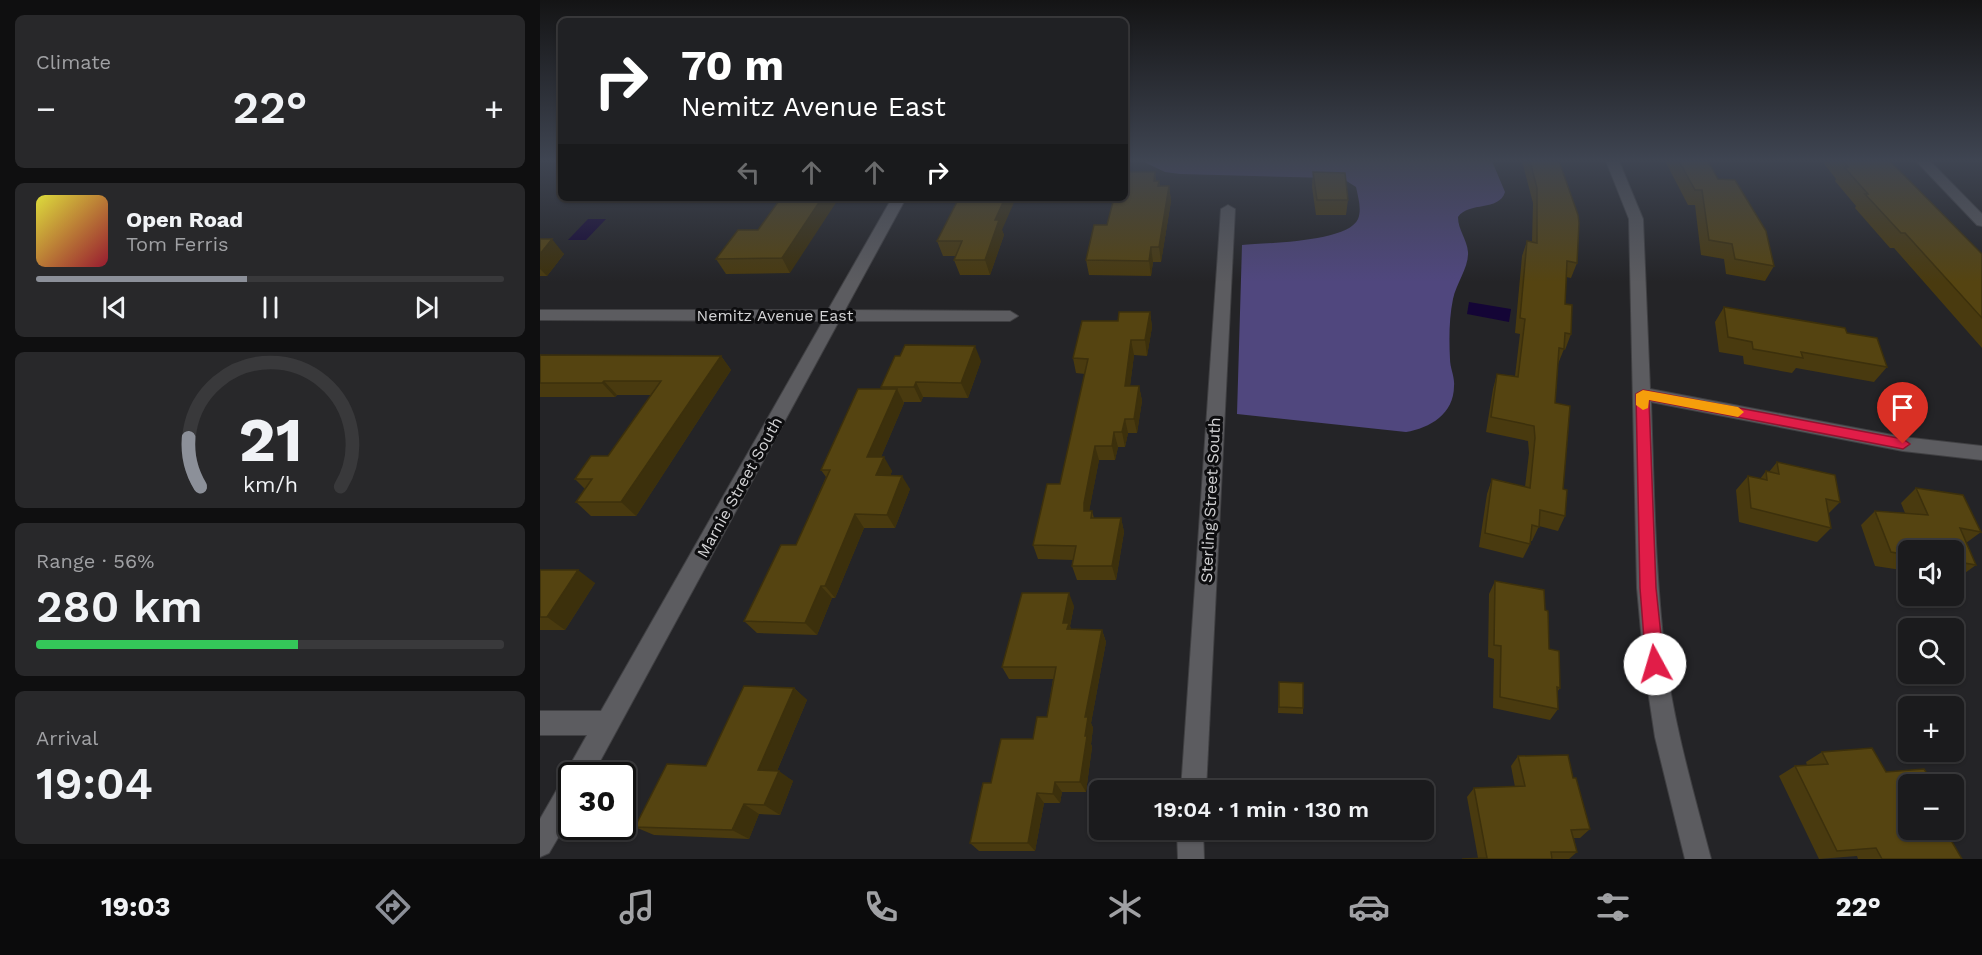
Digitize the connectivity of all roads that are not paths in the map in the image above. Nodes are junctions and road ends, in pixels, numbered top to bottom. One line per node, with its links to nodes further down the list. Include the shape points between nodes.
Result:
1 (896, 201): 7 (street, Marnie Street South)
2 (1629, 201): 9 (street, via 1635,216)
3 (1961, 201): 5 (street)
4 (1228, 209): 14 (street, Sterling Street South)
5 (1982, 222)
6 (540, 315): 7 (street, Nemitz Avenue East)
7 (834, 315): 8 (street, Nemitz Avenue East); 12 (street, Marnie Street South)
8 (1010, 316)
9 (1643, 394): 10 (street, via 1903,444); 19 (street, via 1648,588 1655,664 1668,745)
10 (1982, 453)
11 (540, 723): 12 (street)
12 (608, 723): 13 (street, Marnie Street South)
13 (586, 762)
14 (1194, 780)
15 (558, 812): 17 (street)
16 (1190, 840): 18 (street)
17 (540, 844)
18 (1191, 859)
19 (1698, 859)

